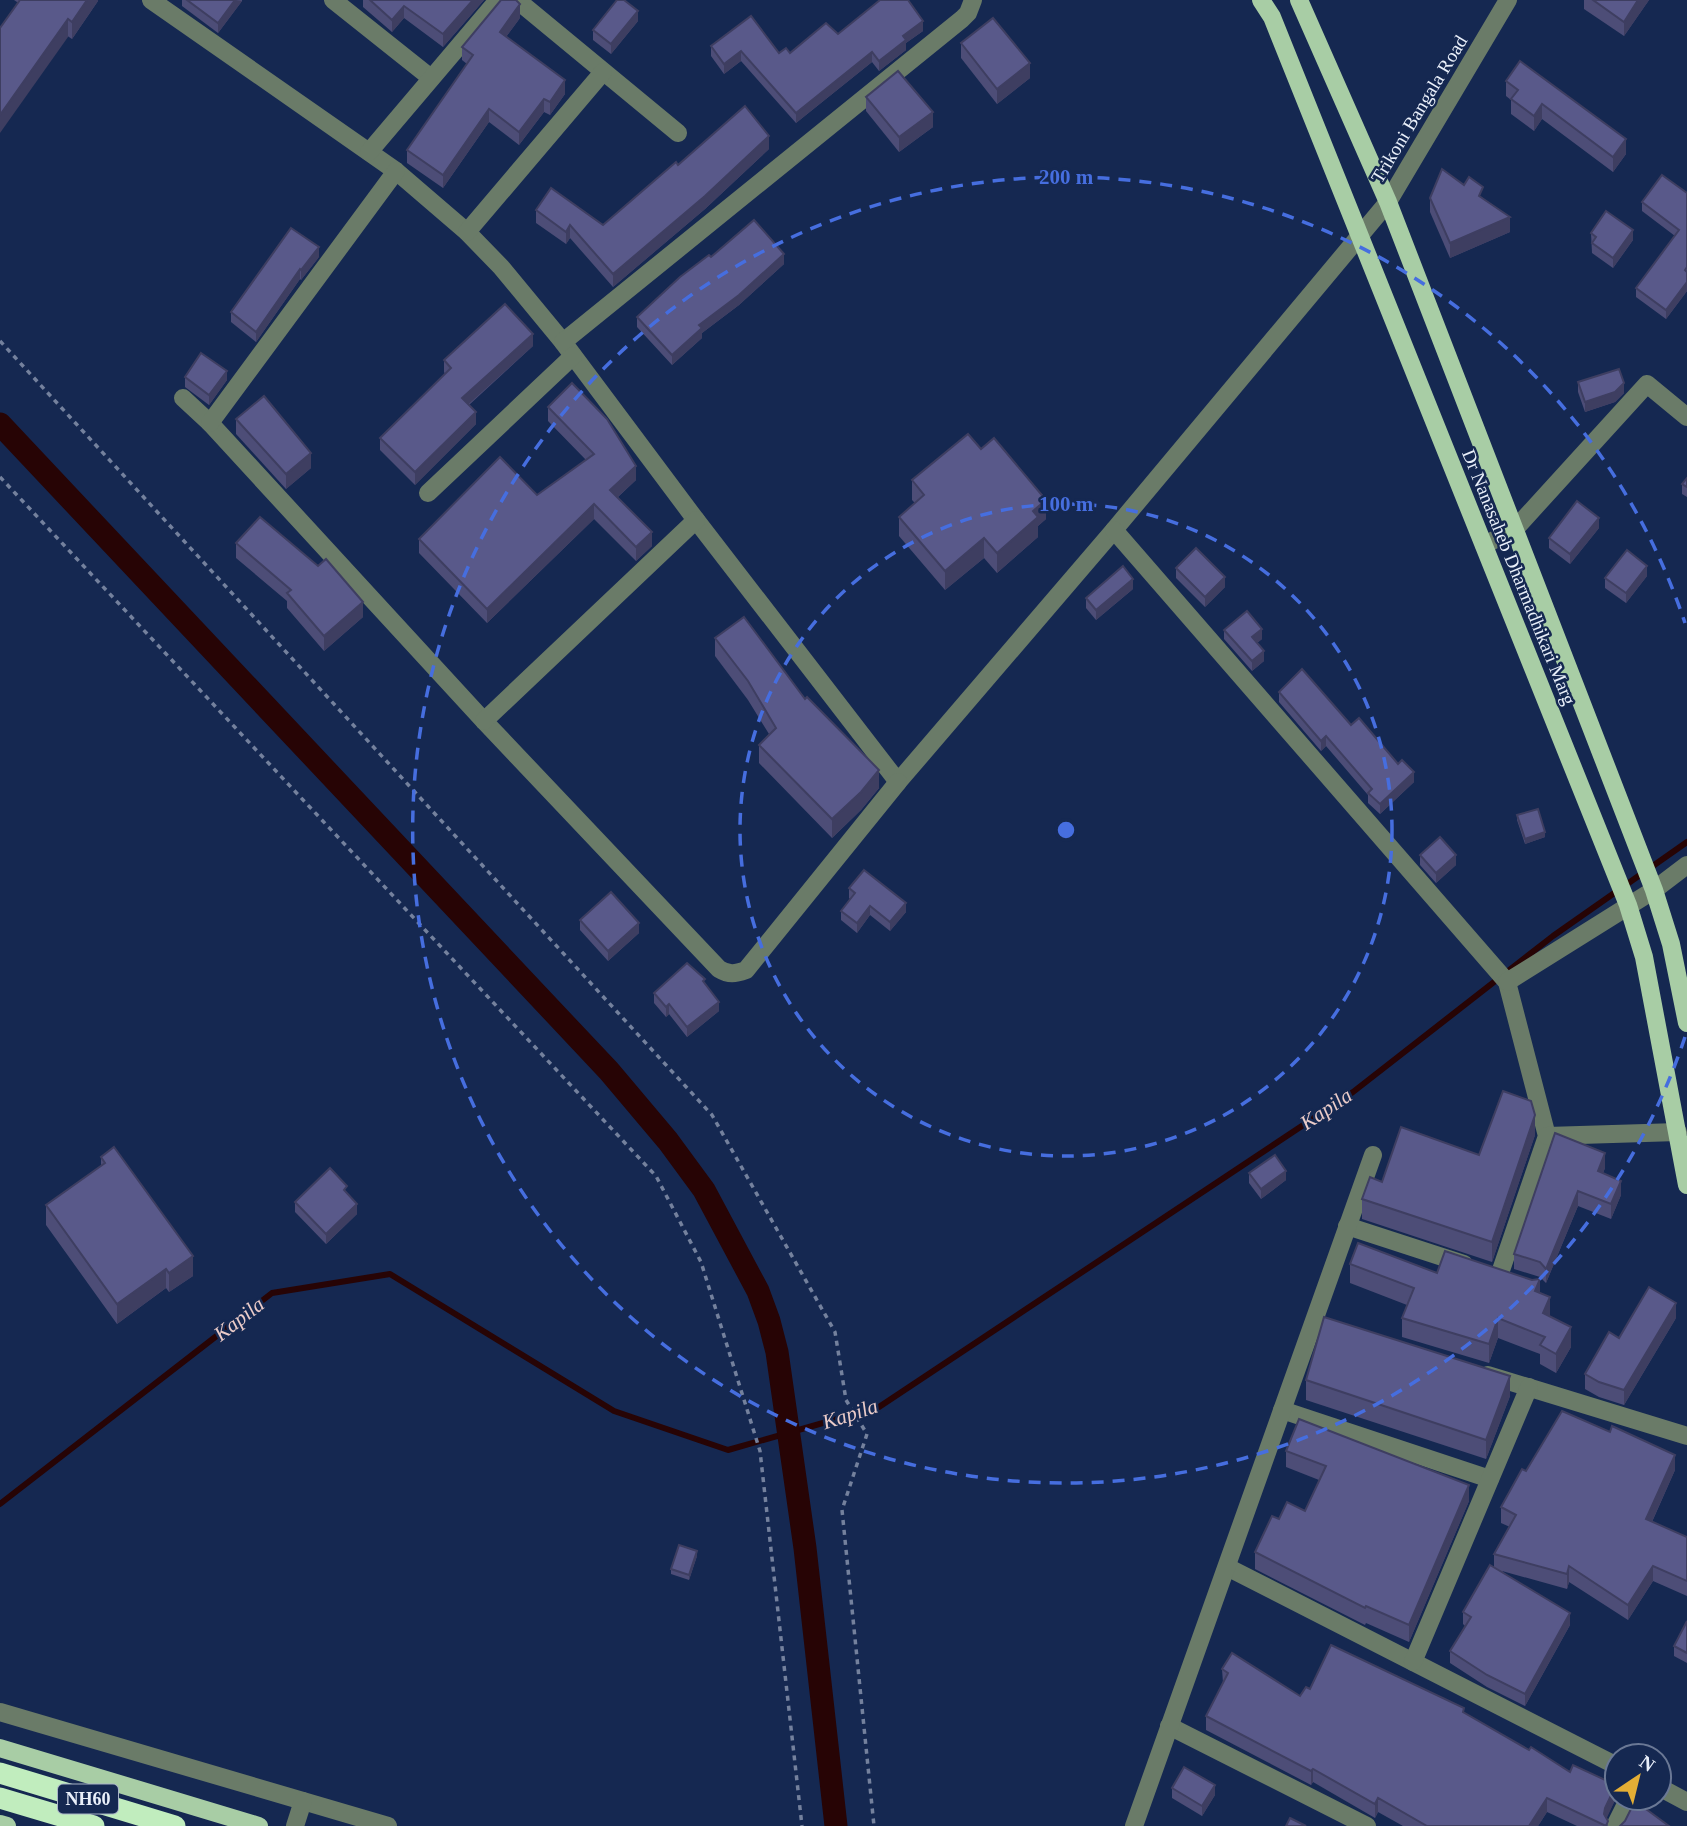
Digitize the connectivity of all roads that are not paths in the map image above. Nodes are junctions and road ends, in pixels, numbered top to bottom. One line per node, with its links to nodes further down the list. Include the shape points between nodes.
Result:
1 (334, 0): 10 (street)
2 (498, 0): 10 (street)
3 (517, 0): 9 (street)
4 (973, 0): 17 (street, via 962,19)
5 (1261, 0): 16 (main road, Dr Nanasaheb Dharmadhikari Marg, via 1272,17)
6 (1299, 0): 14 (main road, Dr Nanasaheb Dharmadhikari Marg)
7 (1508, 0): 14 (street, Trikoni Bangala Road)
8 (155, 1): 12 (street)
9 (603, 72): 11 (street); 15 (street)
10 (431, 78): 12 (street)
11 (678, 134)
12 (369, 152): 13 (street)
13 (396, 172): 15 (street); 20 (street)
14 (1388, 202): 16 (street, Trikoni Bangala Road); 24 (main road, Dr Nanasaheb Dharmadhikari Marg)
15 (467, 232): 17 (street)
16 (1359, 234): 23 (street, Trikoni Bangala Road); 25 (main road, Dr Nanasaheb Dharmadhikari Marg)
17 (568, 349): 21 (street); 22 (street)
18 (183, 398): 20 (street, Trikoni Bangala Road)
19 (1687, 417): 24 (street, via 1647,384)
20 (210, 423): 26 (street, Trikoni Bangala Road)
21 (428, 493)
22 (696, 520): 26 (street); 27 (street)
23 (1114, 530): 27 (street, Trikoni Bangala Road); 31 (street)
24 (1514, 530): 25 (street); 29 (main road, Dr Nanasaheb Dharmadhikari Marg)
25 (1484, 545): 30 (main road, Dr Nanasaheb Dharmadhikari Marg)
26 (484, 721): 27 (street, Trikoni Bangala Road, via 719,969 733,974 746,970)
27 (898, 782)
28 (1687, 865): 29 (street)
29 (1654, 890): 30 (street); 32 (main road, Dr Nanasaheb Dharmadhikari Marg)
30 (1628, 905): 31 (street); 33 (main road, Dr Nanasaheb Dharmadhikari Marg, via 1644,957)
31 (1507, 982): 34 (street)
32 (1687, 1023)
33 (1678, 1132): 34 (street); 36 (main road, Dr Nanasaheb Dharmadhikari Marg)
34 (1547, 1136): 37 (street, via 1506,1278)
35 (1373, 1155): 37 (street)
36 (1687, 1185)
37 (1347, 1226): 40 (street, via 1320,1324)
38 (1465, 1368): 39 (street)
39 (1529, 1387): 41 (street); 42 (street)
40 (1282, 1410): 42 (street); 43 (street)
41 (1687, 1436)
42 (1490, 1479): 44 (street)
43 (1227, 1567): 44 (street); 46 (street)
44 (1413, 1662): 48 (street)
45 (0, 1712): 51 (street)
46 (1169, 1726): 59 (street); 60 (street)
47 (0, 1748): 56 (main road)
48 (1603, 1759)
49 (0, 1773): 55 (highway, NH60)
50 (0, 1798): 54 (highway, NH60)
51 (303, 1801): 57 (street); 58 (street)
52 (0, 1824): 53 (main road)
53 (7, 1826)
54 (94, 1826)
55 (175, 1826)
56 (259, 1826)
57 (295, 1826)
58 (388, 1826)
59 (1134, 1826)
60 (1367, 1826)

